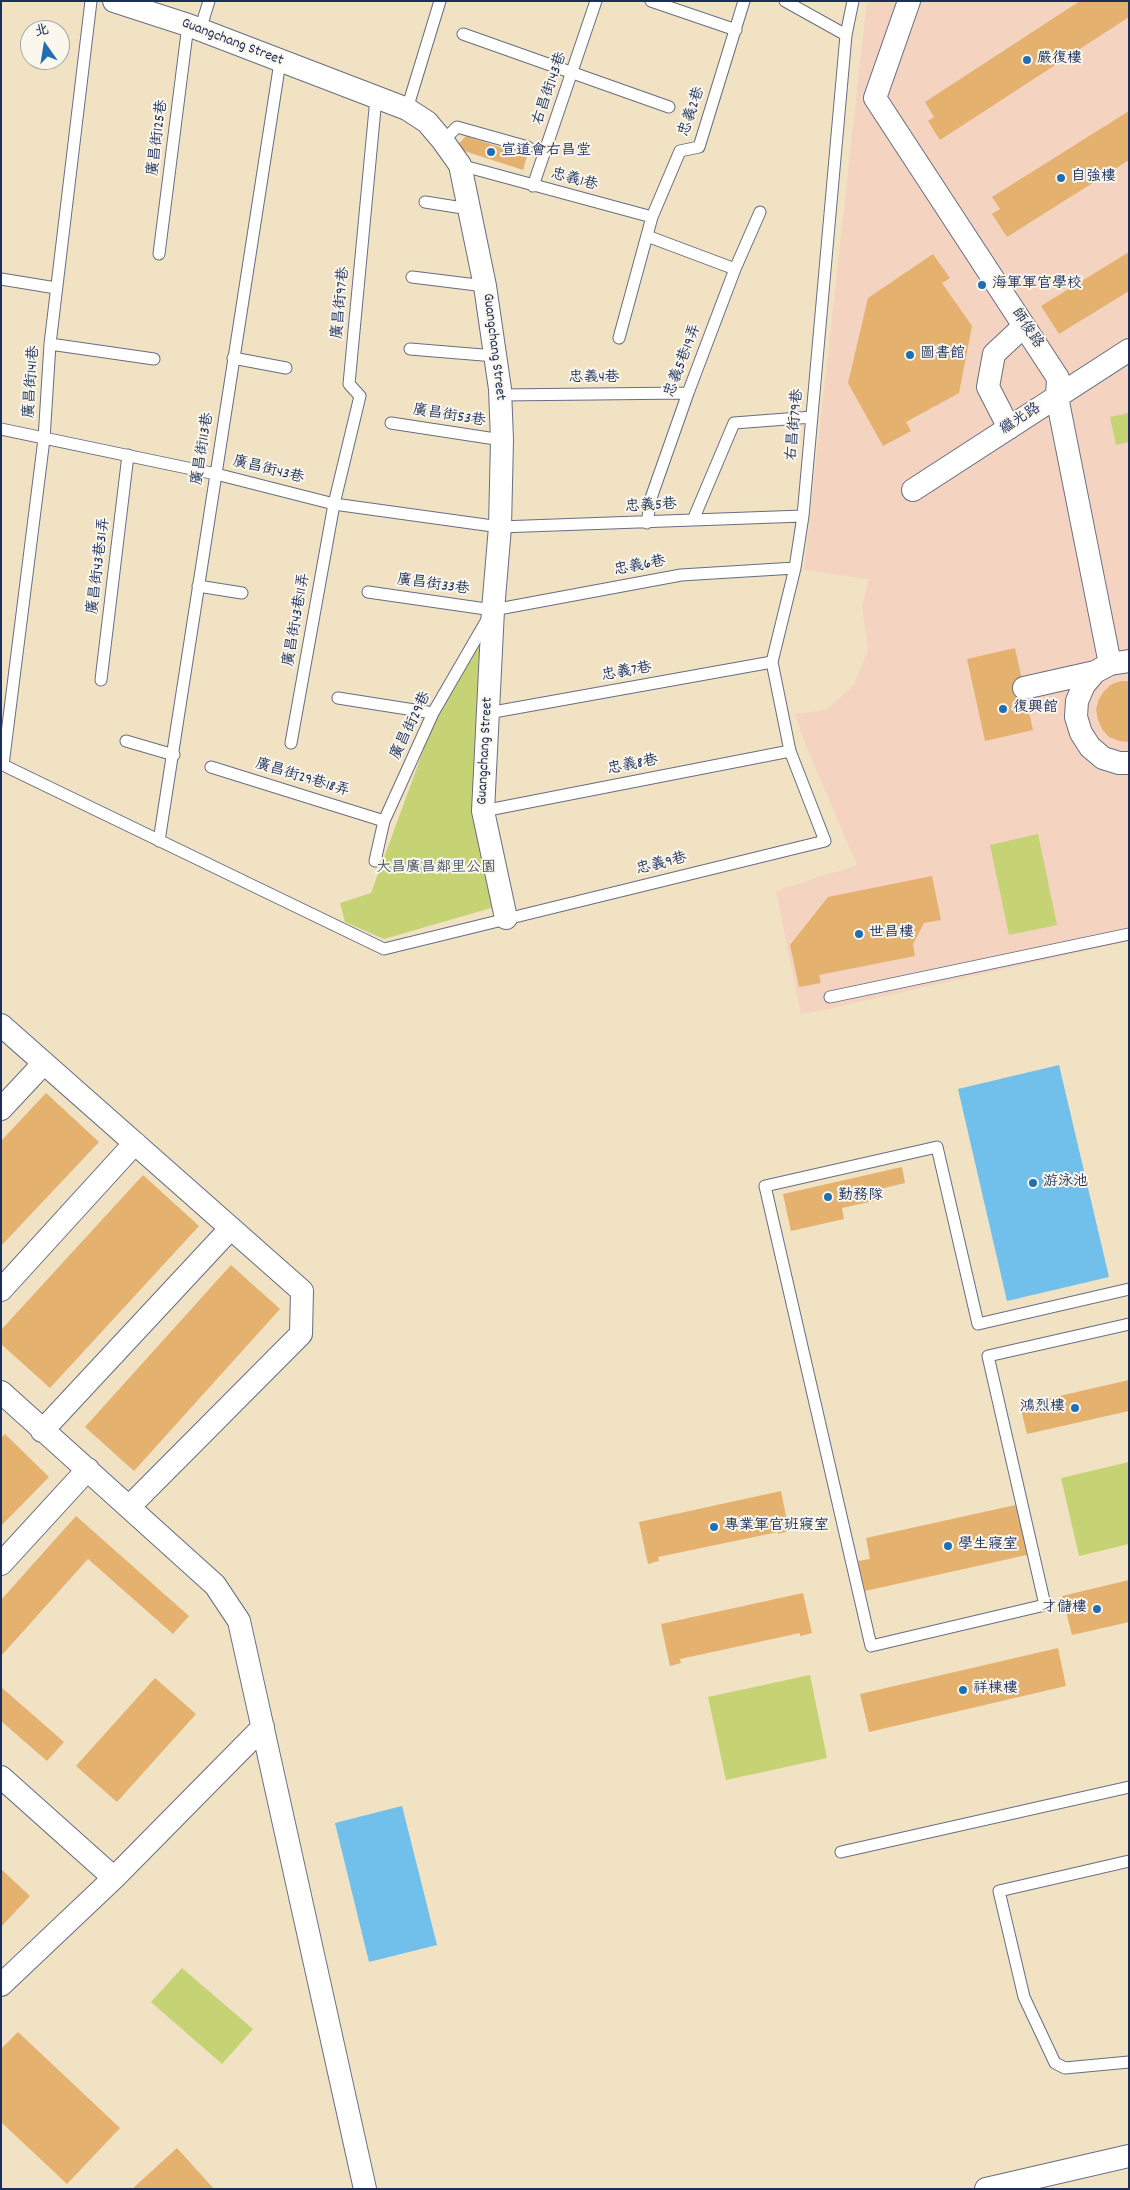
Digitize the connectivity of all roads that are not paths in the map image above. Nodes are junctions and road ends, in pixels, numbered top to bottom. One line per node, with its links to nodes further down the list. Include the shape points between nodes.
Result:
1 (91, 1): 34 (lane, 廣昌街141巷)
2 (114, 1): 11 (street, Guangchang Street)
3 (209, 1): 11 (lane, 廣昌街125巷)
4 (440, 1): 19 (lane)
5 (596, 1): 16 (lane, 右昌街143巷)
6 (651, 1): 12 (lane)
7 (744, 1): 12 (lane, 忠義2巷)
8 (785, 1): 14 (lane)
9 (853, 1): 14 (lane, 右昌街79巷)
10 (908, 1): 35 (street, 師俊路, via 875,98)
11 (194, 28): 15 (street, Guangchang Street); 29 (lane, 廣昌街125巷)
12 (736, 30): 27 (lane, 忠義2巷, via 699,147 680,152)
13 (463, 34): 16 (lane)
14 (846, 35): 47 (lane, 右昌街79巷)
15 (280, 62): 17 (street, Guangchang Street); 41 (lane, 廣昌街113巷)
16 (572, 72): 18 (lane); 23 (lane, 右昌街143巷)
17 (376, 98): 19 (street, Guangchang Street); 56 (lane, 廣昌街97巷, via 349,384 360,396)
18 (670, 106)
19 (406, 109): 20 (street, Guangchang Street, via 427,122)
20 (443, 141): 21 (lane, via 457,127); 22 (street, Guangchang Street)
21 (528, 147)
22 (460, 165): 23 (lane, 忠義1巷); 25 (street, Guangchang Street)
23 (533, 186): 27 (lane, 忠義1巷)
24 (425, 202): 25 (lane)
25 (469, 209): 33 (street, Guangchang Street)
26 (760, 212): 30 (lane, 忠義5巷19弄)
27 (652, 217): 28 (lane)
28 (647, 236): 30 (lane); 36 (lane)
29 (159, 254)
30 (735, 270): 44 (lane, 忠義5巷19弄)
31 (412, 277): 33 (lane)
32 (1, 279): 34 (lane)
33 (485, 286): 40 (street, Guangchang Street)
34 (56, 288): 37 (lane, 廣昌街141巷)
35 (1024, 326): 46 (street, 師俊路, via 1058,378); 49 (street, via 994,354 988,387)
36 (619, 338)
37 (50, 344): 42 (lane); 51 (lane, 廣昌街141巷)
38 (410, 349): 40 (lane)
39 (1129, 350): 46 (street, 繼光路)
40 (495, 356): 45 (street, Guangchang Street)
41 (233, 358): 43 (lane); 54 (lane, 廣昌街113巷)
42 (154, 359)
43 (286, 368)
44 (688, 393): 45 (lane, 忠義4巷); 59 (lane, 忠義5巷19弄, via 651,498)
45 (500, 395): 52 (street, Guangchang Street)
46 (1057, 397): 49 (street, 繼光路); 67 (street, 師俊路)
47 (812, 417): 57 (lane, 右昌街79巷); 58 (lane, via 734,423)
48 (391, 423): 52 (lane, 廣昌街53巷)
49 (1009, 428): 55 (street, 繼光路)
50 (1, 429): 51 (lane, 廣昌街43巷)
51 (44, 439): 53 (lane, 廣昌街43巷); 78 (lane, 廣昌街141巷)
52 (502, 440): 60 (street, Guangchang Street)
53 (128, 455): 54 (lane, 廣昌街43巷); 68 (lane, 廣昌街43巷31弄)
54 (216, 474): 56 (lane, 廣昌街43巷); 62 (lane, 廣昌街113巷)
55 (913, 490)
56 (334, 504): 60 (lane, 廣昌街43巷); 74 (lane, 廣昌街43巷11弄)
57 (803, 516): 58 (lane, 忠義5巷); 61 (lane, 右昌街79巷)
58 (692, 520): 59 (lane, 忠義5巷)
59 (647, 523): 60 (lane, 忠義5巷)
60 (500, 527): 65 (street, Guangchang Street)
61 (795, 568): 65 (lane, 忠義6巷, via 681,575); 66 (lane, 右昌街79巷)
62 (198, 586): 64 (lane); 76 (lane, 廣昌街113巷)
63 (368, 592): 65 (lane, 廣昌街33巷)
64 (242, 593)
65 (493, 610): 71 (lane, 廣昌街29巷); 72 (street, Guangchang Street)
66 (772, 662): 72 (lane, 忠義7巷); 75 (lane, 右昌街79巷)
67 (1111, 666): 69 (street); 77 (street, via 1084,685 1077,700 1076,717 1090,748 1103,758)
68 (101, 680)
69 (1024, 688)
70 (338, 698): 71 (lane)
71 (433, 713): 81 (lane, 廣昌街29巷)
72 (488, 713): 80 (street, Guangchang Street)
73 (126, 741): 76 (lane)
74 (291, 742)
75 (790, 751): 80 (lane, 忠義8巷); 83 (lane, 右昌街79巷)
76 (174, 755): 82 (lane, 廣昌街113巷)
77 (1129, 763)
78 (2, 764): 82 (lane, 忠義9巷)
79 (211, 767): 81 (lane, 廣昌街29巷18弄)
80 (483, 811): 85 (street, Guangchang Street)
81 (384, 821): 84 (lane, 廣昌街29巷)
82 (159, 841): 85 (lane, 忠義9巷, via 384,949)
83 (825, 841): 85 (lane, 忠義9巷)
84 (375, 861)
85 (506, 918)
86 (1129, 934): 87 (lane)
87 (830, 997)
88 (1, 1025): 89 (street)
89 (44, 1063): 90 (street); 91 (street)
90 (1, 1109)
91 (135, 1144): 92 (street); 94 (street)
92 (231, 1228): 97 (street); 99 (street, via 302,1291 301,1334)
93 (1129, 1289): 95 (lane, via 978,1324 938,1147 765,1186 871,1646 1045,1605 988,1356)
94 (1, 1290)
95 (1129, 1324)
96 (1, 1392): 97 (street)
97 (42, 1431): 98 (street)
98 (88, 1469): 99 (street); 100 (street)
99 (129, 1507): 101 (street, via 215,1584 240,1621)
100 (1, 1564)
101 (263, 1726): 106 (street); 110 (street)
102 (1, 1777): 106 (street)
103 (1129, 1787): 104 (lane)
104 (841, 1852)
105 (1129, 1861): 108 (lane, via 999,1891 1024,1997 1055,2063 1065,2068)
106 (114, 1878): 107 (street)
107 (1, 1985)
108 (1129, 2062)
109 (1129, 2156): 111 (street)
110 (365, 2189)
111 (986, 2189)

